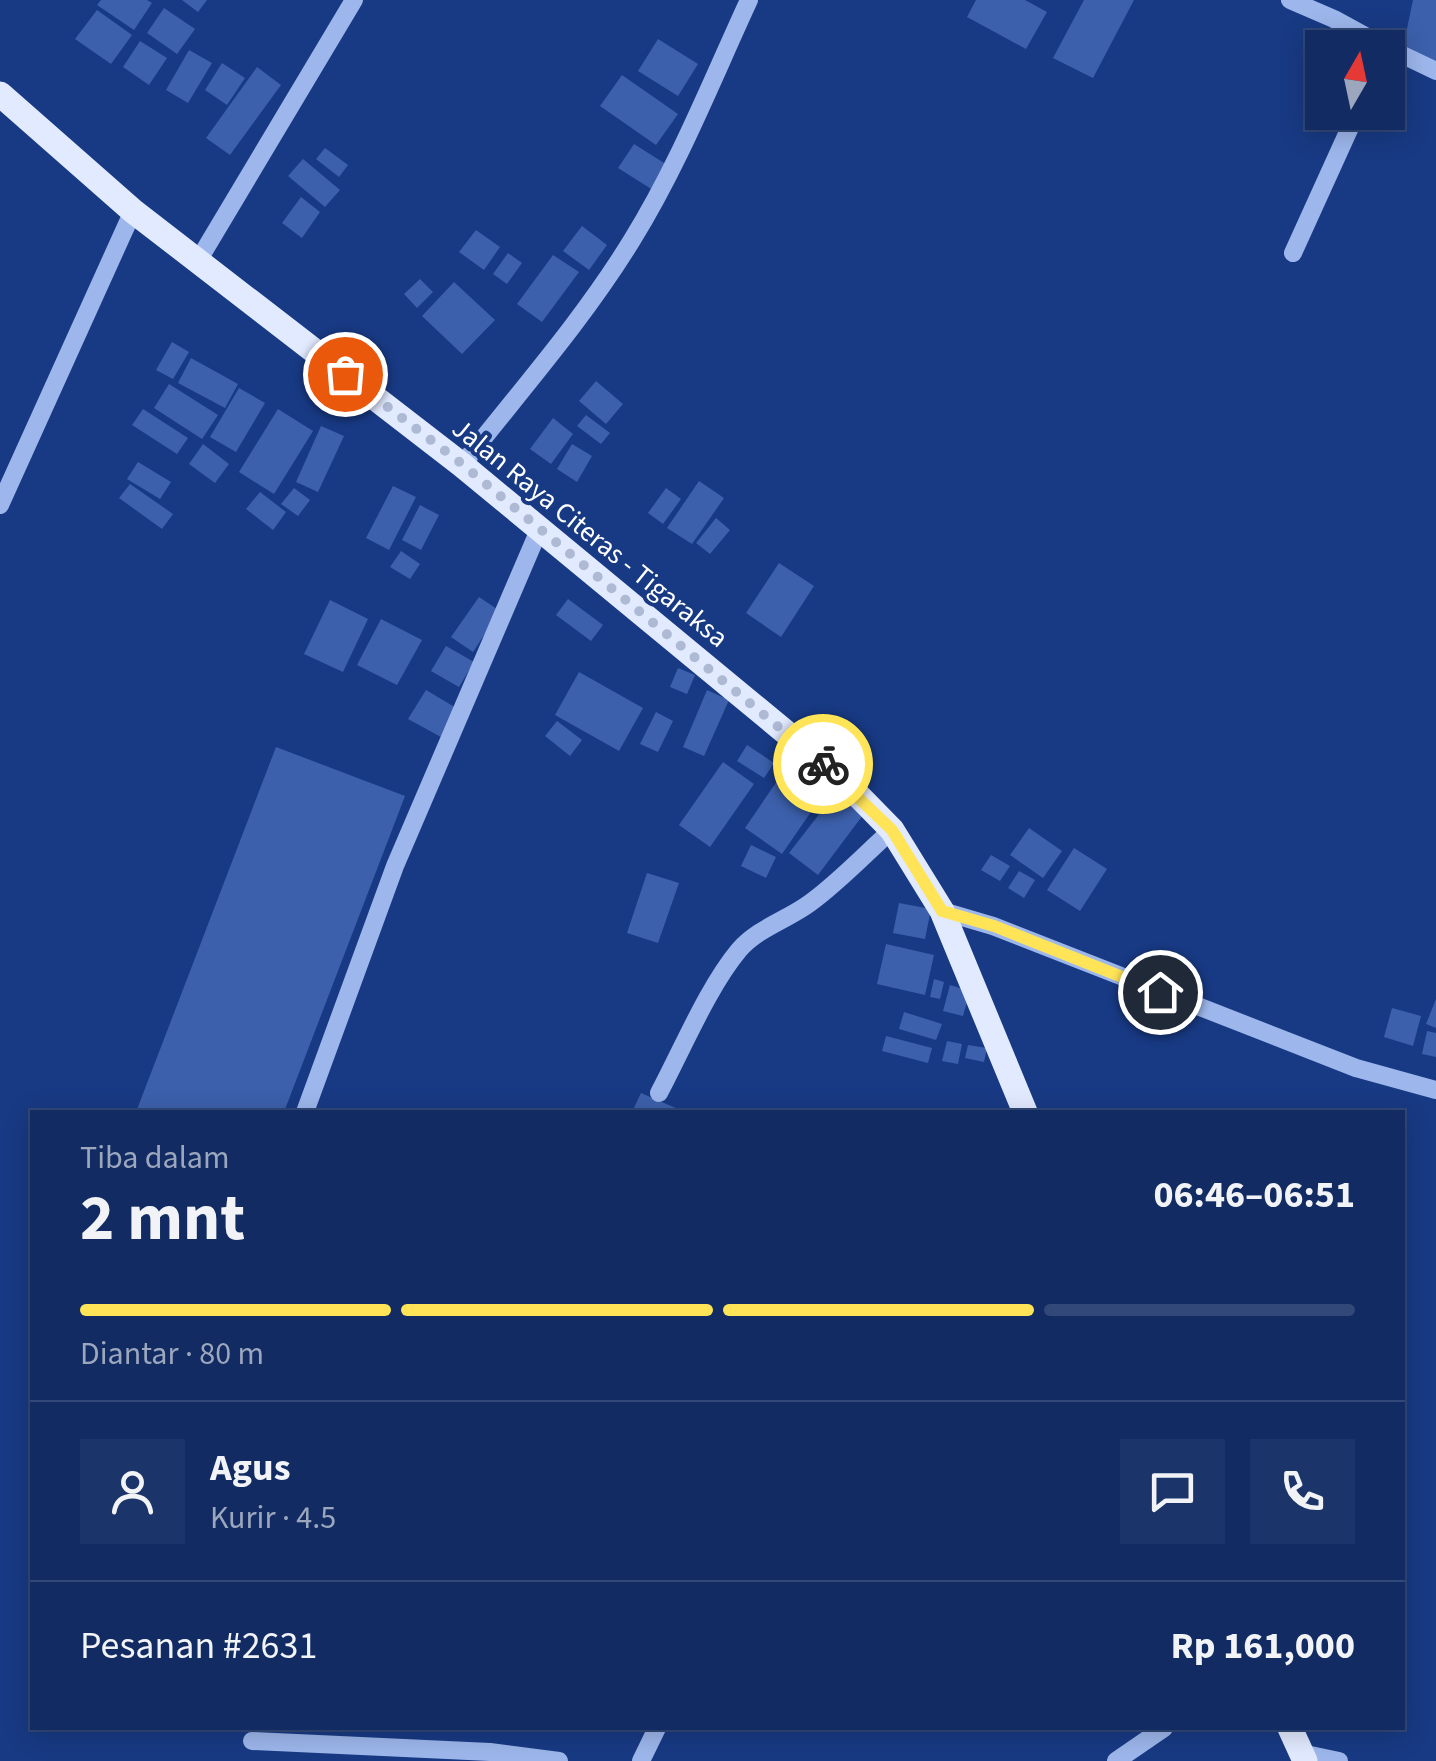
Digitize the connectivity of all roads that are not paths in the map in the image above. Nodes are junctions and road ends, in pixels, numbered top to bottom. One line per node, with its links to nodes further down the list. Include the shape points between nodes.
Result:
1 (354, 0): 11 (street)
2 (749, 0): 12 (street, via 632,239)
3 (1288, 0): 4 (street)
4 (1353, 30)
5 (1405, 56): 6 (street)
6 (1436, 71)
7 (0, 94): 9 (main road, Jalan Raya Citeras - Tigaraksa)
8 (1349, 130): 10 (street)
9 (133, 211): 11 (main road, Jalan Raya Citeras - Tigaraksa); 13 (street)
10 (1293, 253)
11 (198, 261): 12 (main road, Jalan Raya Citeras - Tigaraksa)
12 (462, 464): 14 (main road, Jalan Raya Citeras - Tigaraksa)
13 (0, 506)
14 (539, 530): 15 (main road, Jalan Raya Citeras - Tigaraksa, via 841,778); 19 (street, via 395,866)
15 (892, 830): 16 (main road, Jalan Raya Citeras - Tigaraksa); 18 (street, via 814,901 738,952)
16 (942, 911): 17 (street, via 1356,1068); 20 (main road, Jalan Raya Citeras - Tigaraksa)
17 (1436, 1090)
18 (660, 1094)
19 (306, 1110)
20 (1025, 1110)
21 (656, 1730): 27 (street)
22 (1161, 1730): 28 (street)
23 (1291, 1730): 25 (main road)
24 (252, 1740): 26 (street)
25 (1303, 1757): 29 (street)
26 (558, 1761)
27 (641, 1761)
28 (1116, 1761)
29 (1339, 1761)

